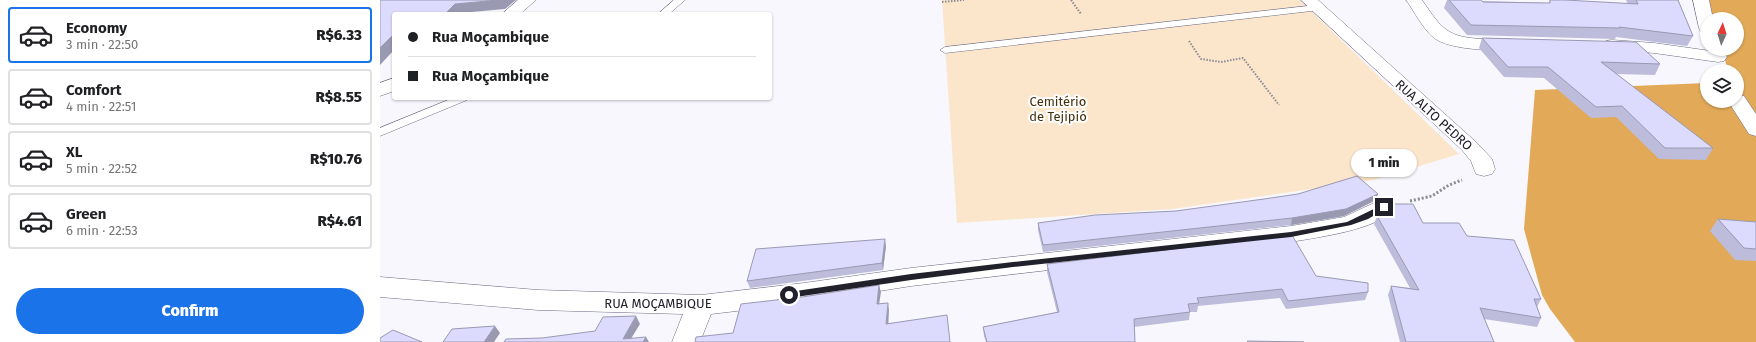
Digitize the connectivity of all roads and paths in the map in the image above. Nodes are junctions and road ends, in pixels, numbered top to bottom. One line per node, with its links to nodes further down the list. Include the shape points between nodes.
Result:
1 (528, 0): 8 (street)
2 (680, 0): 9 (lane)
3 (964, 0): 6 (path)
4 (1414, 0): 12 (street, via 1437,31 1448,39 1464,43)
5 (1701, 0): 10 (street)
6 (942, 2)
7 (1315, 2): 11 (lane); 23 (street, RUA ALTO PEDRO, via 1469,146 1481,159)
8 (513, 12)
9 (665, 12)
10 (1704, 12)
11 (1178, 24): 14 (lane); 19 (path, via 1201,59 1221,62 1243,58)
12 (1524, 44)
13 (1592, 45): 15 (street, via 1654,48)
14 (945, 50)
15 (1719, 59)
16 (392, 85): 17 (street)
17 (380, 90)
18 (458, 100): 22 (lane)
19 (1279, 105)
20 (1742, 108): 21 (street)
21 (1756, 130)
22 (380, 132)
23 (1484, 169): 24 (path, via 1477,175 1449,185 1432,196)
24 (1384, 207): 26 (street, RUA MOÇAMBIQUE, via 1349,224 1291,234 1013,264)
25 (380, 287): 26 (street, RUA MOÇAMBIQUE, via 538,300)
26 (701, 305): 27 (street)
27 (686, 342)

